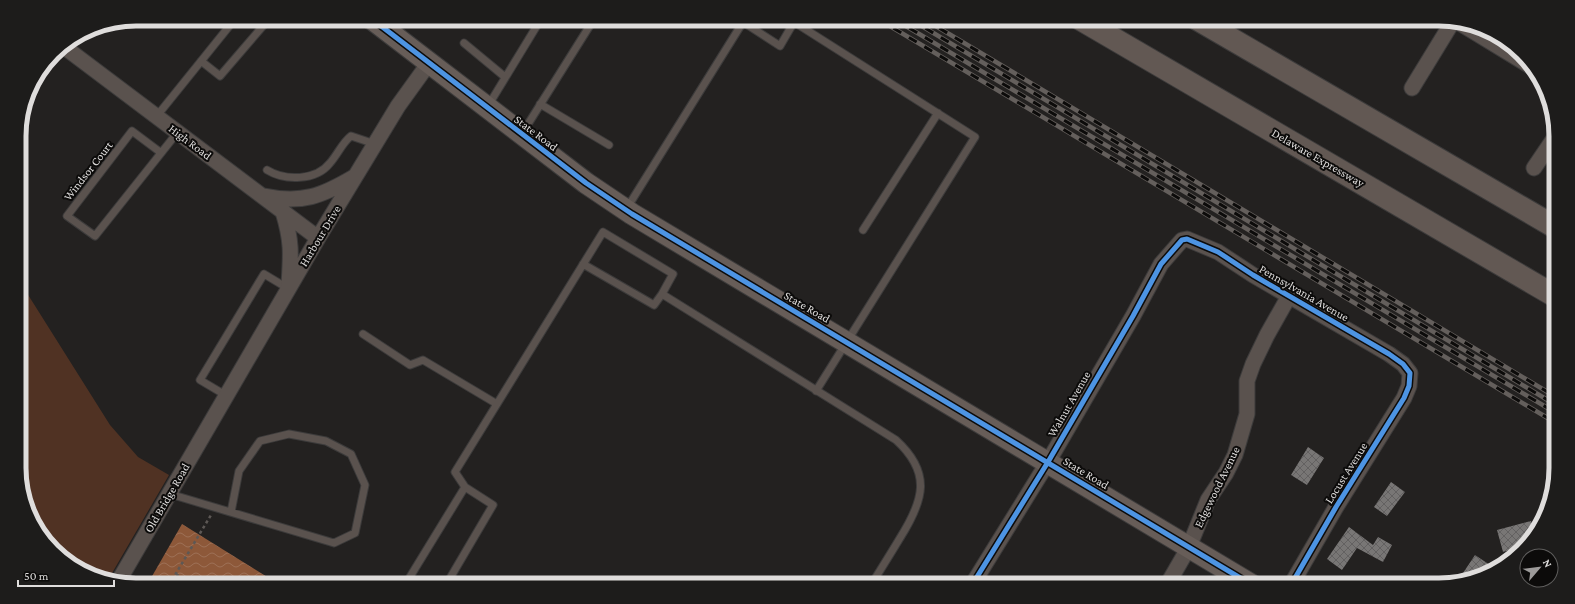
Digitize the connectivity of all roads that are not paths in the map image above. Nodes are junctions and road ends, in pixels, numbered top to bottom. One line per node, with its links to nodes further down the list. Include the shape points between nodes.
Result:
1 (229, 26): 17 (lane)
2 (263, 26): 17 (lane, via 220,76)
3 (394, 26): 18 (main road, State Road)
4 (536, 26): 19 (lane)
5 (590, 26): 21 (lane)
6 (740, 26): 35 (lane)
7 (749, 26): 8 (lane, via 780,46)
8 (792, 26)
9 (800, 26): 23 (lane)
10 (1092, 26): 43 (highway, Delaware Expressway)
11 (1209, 26): 37 (highway)
12 (1449, 27): 20 (street)
13 (1475, 32): 16 (street)
14 (464, 43): 19 (lane)
15 (68, 50): 24 (street, High Road)
16 (1515, 57)
17 (201, 61): 24 (lane)
18 (429, 63): 22 (main road, State Road); 27 (street, Harbour Drive)
19 (505, 77): 22 (lane)
20 (1412, 88)
21 (540, 104): 26 (lane); 28 (lane)
22 (486, 108): 26 (main road, State Road)
23 (938, 113): 38 (lane); 47 (lane, via 975,137)
24 (156, 117): 25 (street, High Road)
25 (177, 133): 30 (lane, Windsor Court); 34 (street, High Road)
26 (521, 134): 35 (main road, State Road)
27 (375, 144): 32 (lane, via 351,136 330,164 307,177 275,175); 33 (street, Harbour Drive)
28 (609, 145)
29 (1549, 146): 31 (street)
30 (160, 152): 30 (lane, Windsor Court, via 132,132 67,216 95,236)
31 (1534, 168)
32 (267, 170)
33 (357, 175): 34 (street, via 331,191 303,199 288,200); 39 (street, Harbour Drive)
34 (260, 195): 36 (street, High Road)
35 (625, 210): 47 (main road, State Road)
36 (283, 212): 39 (street, High Road); 42 (street, via 291,249)
37 (1549, 224)
38 (863, 230)
39 (318, 238): 42 (street, Harbour Drive)
40 (1187, 239): 45 (street, Pennsylvania Avenue, via 1218,252); 53 (street, Walnut Avenue, via 1182,240 1161,264)
41 (583, 264): 44 (lane, via 654,305); 44 (lane, via 603,232 673,274); 51 (lane)
42 (289, 289): 50 (street, Harbour Drive); 50 (lane, via 264,274 200,380)
43 (1549, 292)
44 (662, 294): 49 (lane)
45 (1289, 296): 48 (street, Pennsylvania Avenue, via 1389,354); 57 (street, Edgewood Avenue, via 1251,370 1246,389 1247,414 1235,454 1208,500)
46 (362, 334): 51 (lane, via 410,365 423,360)
47 (848, 342): 49 (lane); 53 (main road, State Road)
48 (1408, 370): 65 (street, Locust Avenue, via 1411,379 1404,398)
49 (816, 391): 61 (lane, via 896,440 909,451 917,466 921,483 920,500 916,511)
50 (227, 396): 52 (street, Harbour Drive)
51 (497, 404): 54 (lane, via 455,472)
52 (216, 413): 55 (street, Old Bridge Road)
53 (1048, 462): 57 (main road, State Road); 62 (street, Walnut Avenue)
54 (465, 487): 59 (lane); 60 (lane, via 493,506)
55 (170, 494): 56 (lane); 58 (street, Old Bridge Road)
56 (231, 512): 56 (lane, via 334,543 355,533 365,485 352,454 326,441 289,434 260,441 239,471)
57 (1189, 547): 63 (street, Edgewood Avenue); 64 (main road, State Road)
58 (121, 577)
59 (409, 578)
60 (450, 578)
61 (875, 578)
62 (976, 578)
63 (1171, 578)
64 (1240, 578)
65 (1295, 578)

